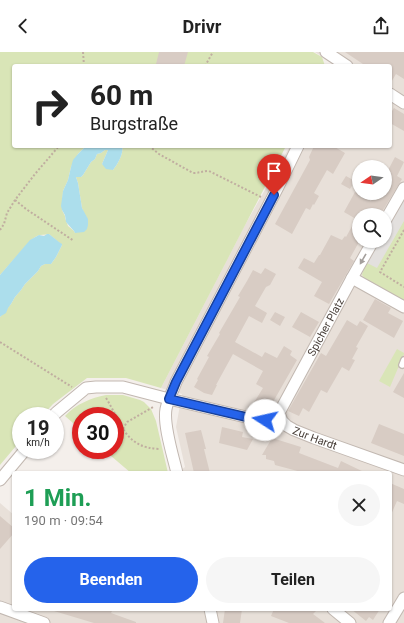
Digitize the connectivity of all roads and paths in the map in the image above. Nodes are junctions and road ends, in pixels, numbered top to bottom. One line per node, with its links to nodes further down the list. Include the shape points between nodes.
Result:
1 (83, 52): 4 (path)
2 (213, 52): 5 (path)
3 (326, 52): 6 (street)
4 (84, 64)
5 (206, 64)
6 (342, 64)
7 (392, 95): 8 (street)
8 (404, 103)
9 (57, 148): 13 (path)
10 (152, 148): 14 (path, via 193,173 209,171)
11 (297, 148): 14 (street)
12 (404, 188): 15 (street)
13 (15, 200): 16 (path); 18 (path)
14 (270, 202): 26 (street)
15 (392, 209)
16 (0, 230)
17 (404, 230): 21 (path, via 380,272)
18 (74, 241)
19 (369, 248): 20 (street, Spicher Platz, one-way to 20)
20 (352, 278): 22 (street); 29 (street, Spicher Platz)
21 (404, 287)
22 (404, 308)
23 (0, 342): 25 (path)
24 (96, 387): 25 (street, via 86,388); 26 (street, via 122,387); 28 (path)
25 (80, 393): 27 (street)
26 (167, 399): 29 (street, via 259,420); 30 (path, via 127,422); 32 (street, via 166,418)
27 (63, 407)
28 (111, 407)
29 (279, 414): 34 (street, Zur Hardt, via 282,421 294,430)
30 (124, 427)
31 (124, 430): 32 (path, via 131,440 143,446)
32 (171, 448): 35 (street)
33 (18, 459): 36 (street)
34 (404, 470)
35 (177, 471)
36 (0, 480)
37 (404, 598): 44 (street)
38 (0, 607): 41 (street)
39 (210, 611): 42 (street)
40 (335, 611): 43 (street)
41 (44, 623)
42 (213, 623)
43 (350, 623)
44 (389, 623)

